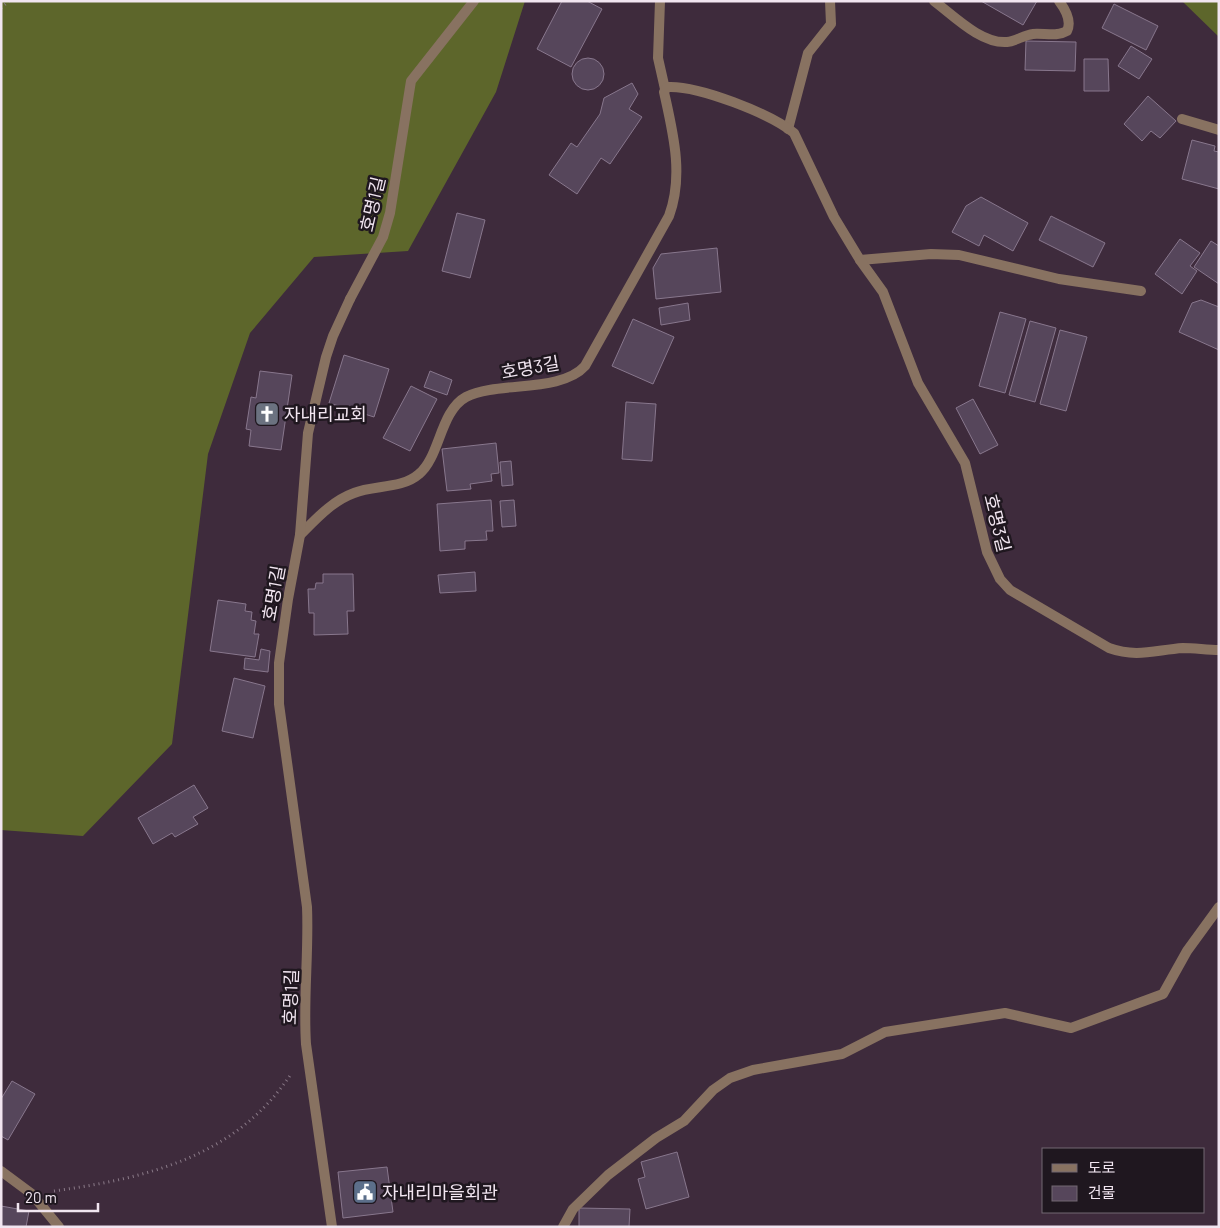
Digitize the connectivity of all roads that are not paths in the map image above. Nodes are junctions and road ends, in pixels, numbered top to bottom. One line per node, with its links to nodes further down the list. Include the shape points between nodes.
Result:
1 (474, 1): 12 (street, 호명1길, via 411,82 390,213 383,237 333,336 314,404 306,451)
2 (660, 1): 6 (street, 호명3길, via 658,58)
3 (830, 1): 8 (street, via 831,24 808,53)
4 (934, 1): 5 (street, via 984,36 1005,42 1029,34 1067,31 1070,25 1068,16)
5 (1058, 1)
6 (665, 89): 8 (street, 호명3길, via 677,87 703,93 742,106 784,124); 12 (street, 호명3길, via 676,155 673,205 585,366 575,375 561,380 478,393 463,399 451,412 420,474 407,481 347,496 332,505)
7 (1182, 119): 9 (street)
8 (788, 129): 10 (street, 호명3길, via 802,146 834,217)
9 (1219, 130)
10 (860, 260): 11 (street, via 959,255 1059,279); 13 (street, 호명3길, via 883,292 918,383 965,463 987,552 1000,579 1022,599 1123,653 1183,648)
11 (1142, 291)
12 (300, 535): 17 (street, 호명1길, via 283,630 278,686 307,907 306,1050)
13 (1219, 650)
14 (1219, 907): 18 (street, via 1163,994 1071,1028 1005,1013 885,1032 842,1054 752,1070 730,1078 713,1090 684,1121 608,1175 573,1209)
15 (1, 1170): 16 (street, via 32,1194)
16 (59, 1227)
17 (332, 1227)
18 (563, 1227)

